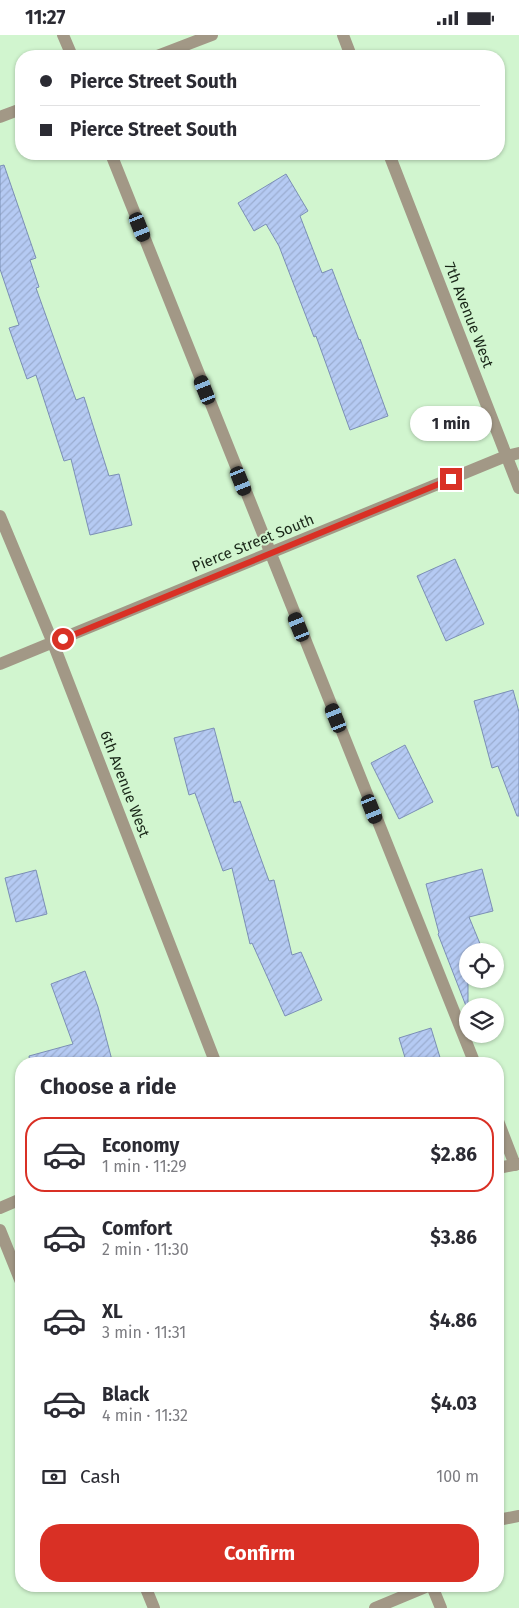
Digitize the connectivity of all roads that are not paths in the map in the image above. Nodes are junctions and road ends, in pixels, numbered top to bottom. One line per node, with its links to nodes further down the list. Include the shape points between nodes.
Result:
1 (64, 35): 4 (street)
2 (212, 35): 5 (street)
3 (343, 35): 6 (street)
4 (70, 50)
5 (173, 50)
6 (349, 50)
7 (15, 111): 8 (street)
8 (0, 117)
9 (113, 160): 15 (street)
10 (391, 160): 12 (street, 7th Avenue West)
11 (519, 453): 12 (street, Pierce Street South)
12 (506, 456): 13 (street, 7th Avenue West); 15 (street, Pierce Street South)
13 (519, 488)
14 (0, 516): 16 (street, 6th Avenue West)
15 (270, 554): 16 (street, Pierce Street South); 19 (street)
16 (53, 643): 17 (street, Pierce Street South); 18 (street, 6th Avenue West)
17 (0, 665)
18 (213, 1057)
19 (471, 1057)
20 (504, 1135): 21 (street)
21 (517, 1164): 22 (street)
22 (504, 1167)
23 (15, 1202): 24 (street)
24 (0, 1208)
25 (0, 1230): 26 (street)
26 (15, 1267)
27 (519, 1516): 28 (street)
28 (504, 1519)
29 (148, 1592): 32 (street)
30 (414, 1592): 33 (street)
31 (434, 1592): 34 (street)
32 (154, 1608)
33 (376, 1608)
34 (441, 1608)

